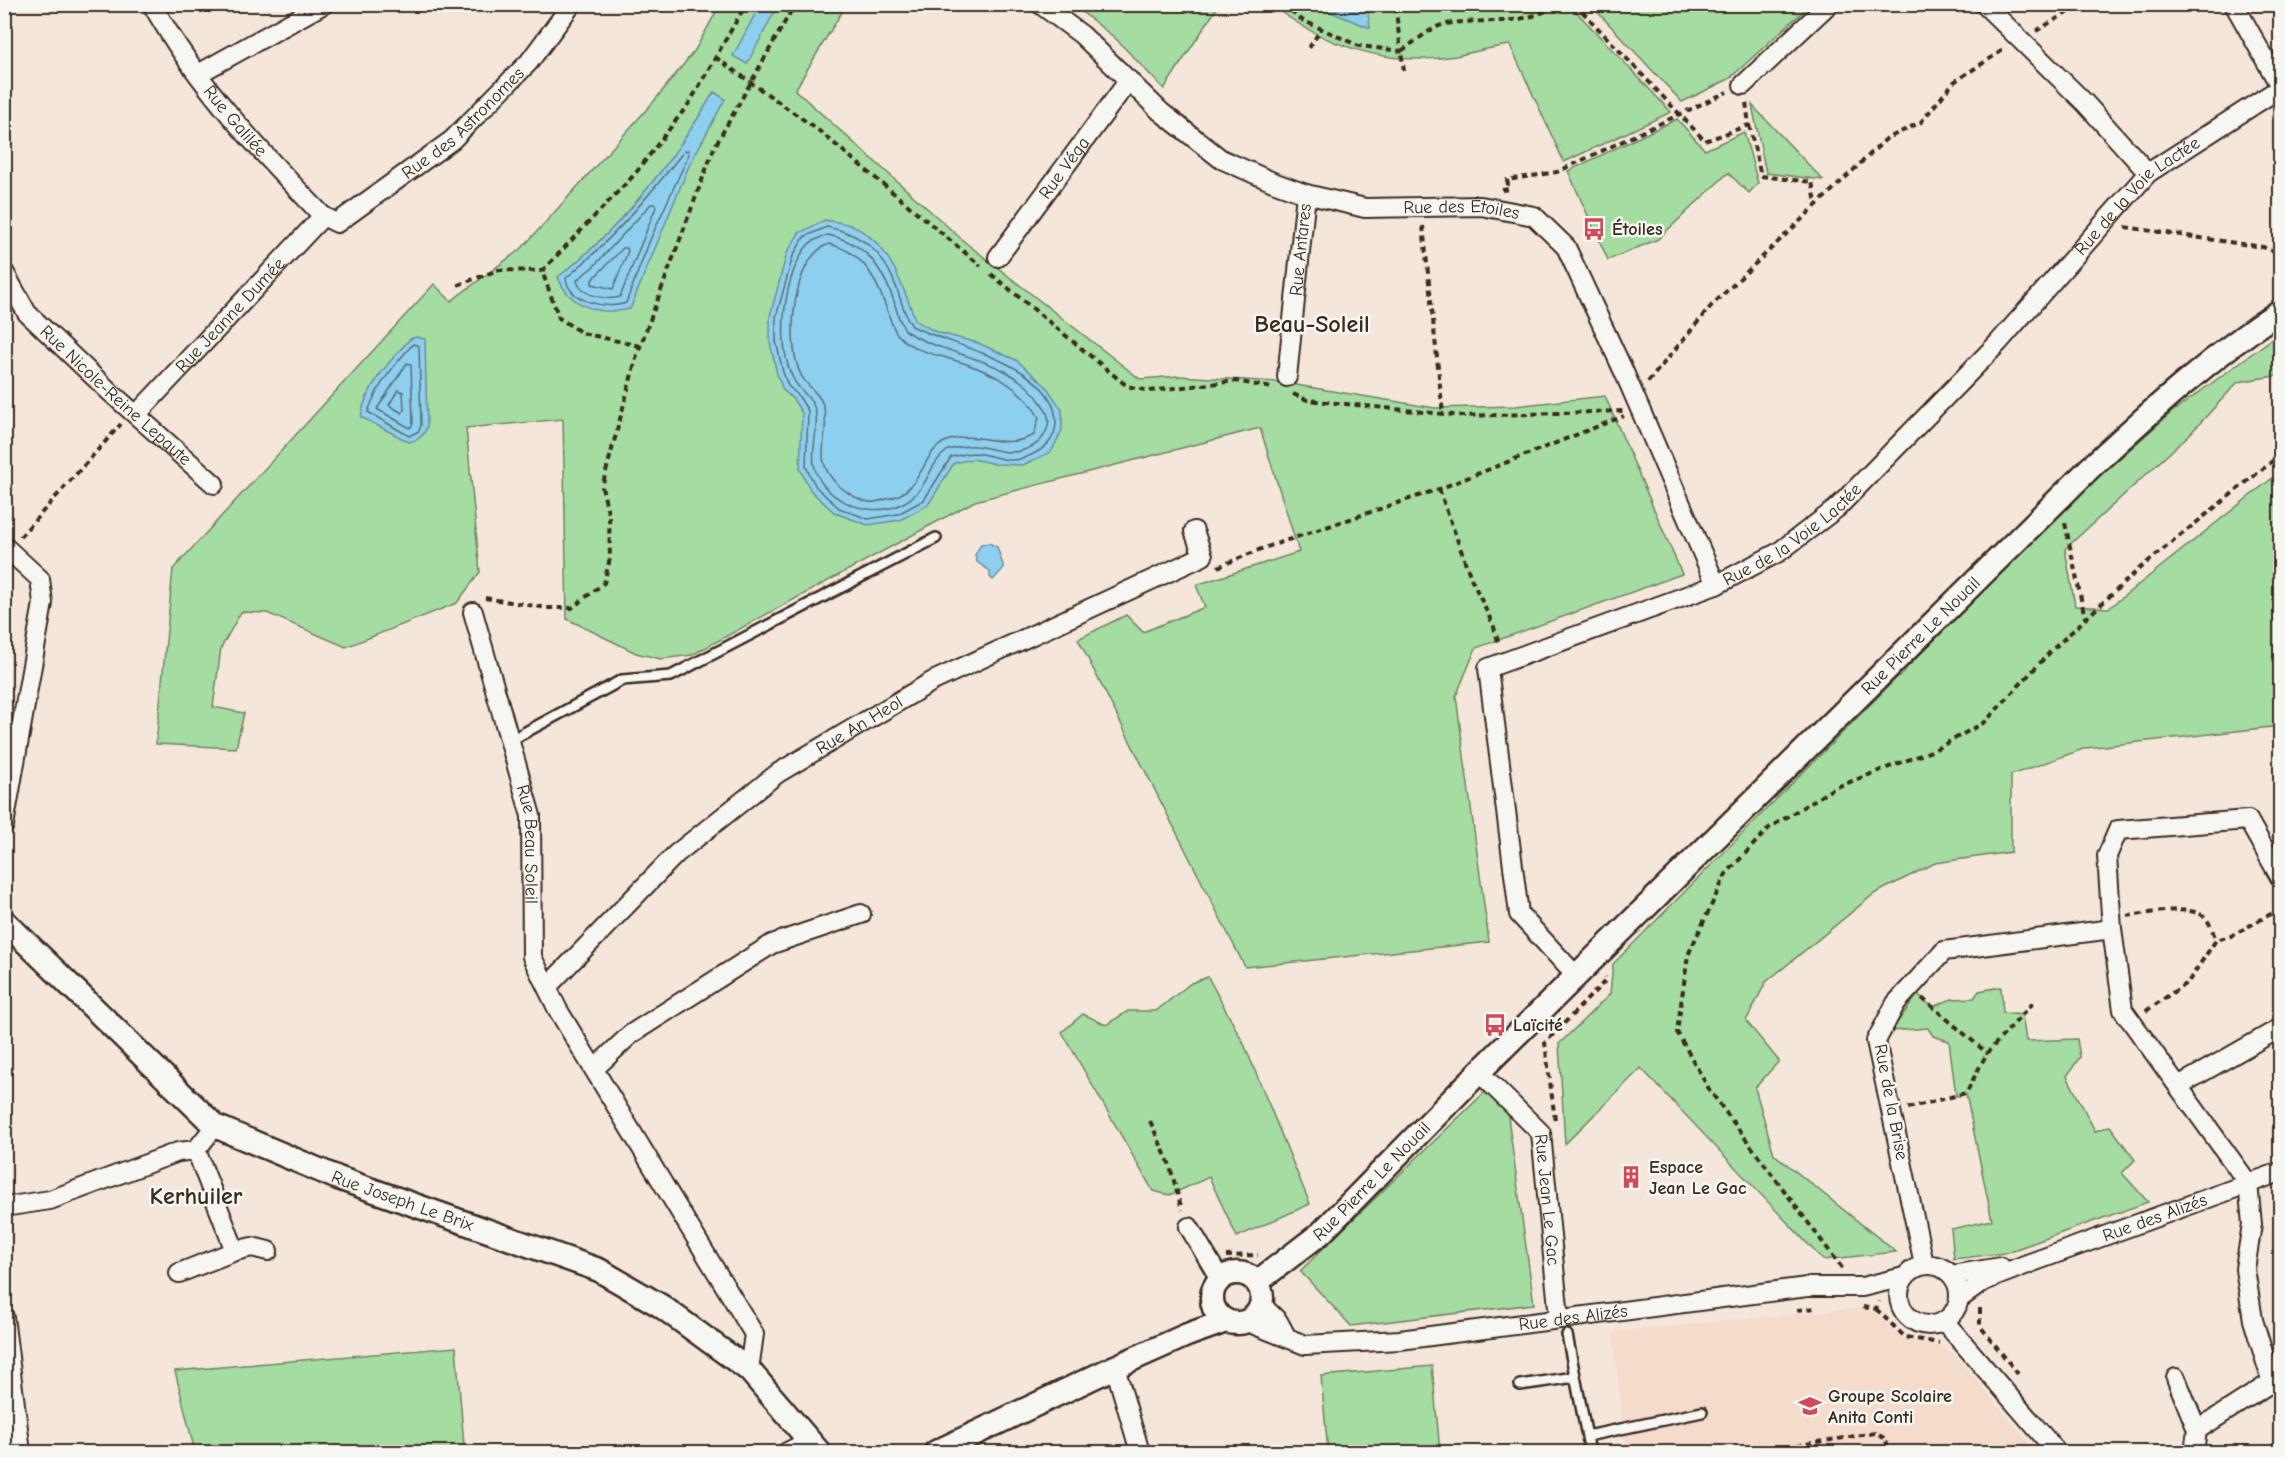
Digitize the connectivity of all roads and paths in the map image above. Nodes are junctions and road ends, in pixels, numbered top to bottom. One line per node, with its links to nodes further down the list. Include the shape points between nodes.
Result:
1 (152, 4): 21 (street, Rue Galilée)
2 (324, 4): 21 (street)
3 (572, 4): 33 (street, Rue des Astronomes, via 529,62 452,140)
4 (746, 4): 19 (path)
5 (795, 4): 23 (path)
6 (1040, 4): 22 (street, Rue des Étoiles, via 1082,35)
7 (1283, 4): 15 (path, via 1302,20)
8 (1395, 4): 18 (path)
9 (1559, 4): 18 (path, via 1512,22 1443,24)
10 (1575, 4): 26 (path)
11 (1829, 4): 24 (street)
12 (1984, 4): 16 (street)
13 (2082, 4): 16 (path)
14 (2234, 4): 25 (street)
15 (1321, 28): 17 (path); 18 (path, via 1359,46)
16 (2020, 40): 28 (street, via 2085,103); 31 (path, via 1954,82 1922,122 1886,139)
17 (1309, 48)
18 (1401, 51): 20 (path)
19 (716, 57): 23 (path); 37 (path, via 690,102 635,174)
20 (1404, 71)
21 (198, 74): 33 (street, Rue Galilée, via 248,139)
22 (1129, 80): 30 (street, Rue des Étoiles, via 1161,112 1221,159); 36 (street, Rue Véga)
23 (751, 83): 41 (path, via 714,148); 45 (path, via 818,130 1127,386 1149,391 1236,381 1283,390 1307,400)
24 (1743, 85): 26 (path); 27 (path)
25 (2280, 87): 28 (street, Rue de la Voie Lactée)
26 (1679, 114): 27 (path, via 1705,141); 29 (path, via 1557,172 1507,180 1509,189)
27 (1749, 125): 31 (path, via 1761,176 1812,182)
28 (2148, 173): 34 (street, Rue de la Voie Lactée)
29 (1497, 190)
30 (1306, 194): 32 (street, Rue des Étoiles, via 1365,208); 42 (street, Rue Antares)
31 (1816, 204): 43 (path, via 1712,305)
32 (1419, 207): 43 (street, Rue des Étoiles, via 1481,206 1534,216 1566,247); 45 (path)
33 (330, 219): 44 (street, Rue Jeanne Dumée)
34 (2106, 223): 35 (path, via 2263,247); 54 (street, Rue de la Voie Lactée, via 1998,343 1838,508 1779,552)
35 (2280, 253)
36 (998, 257)
37 (542, 271): 39 (path, via 498,270); 41 (path, via 559,318 582,333)
38 (4, 272): 44 (street, Rue Nicole-Reine Lepaute, via 27,313)
39 (458, 285)
40 (2280, 311): 66 (street, Rue Pierre Le Nouail, via 2224,350 2091,467)
41 (640, 346): 55 (path, via 602,487 609,516 610,558 604,583 572,608 480,597)
42 (1287, 377)
43 (1636, 404): 45 (path, via 1463,416); 48 (path); 54 (street, Rue des Étoiles)
44 (137, 414): 47 (street, Rue Nicole-Reine Lepaute); 52 (path, via 121,425)
45 (1443, 414)
46 (2280, 455): 56 (path, via 2140,568)
47 (214, 484)
48 (1439, 489): 53 (path, via 1261,549); 57 (path, via 1471,578 1494,627 1499,646)
49 (2073, 516): 56 (path, via 2065,523)
50 (1194, 531): 68 (street, Rue An Heol, via 1203,556 933,681 778,773 676,854)
51 (936, 538): 58 (lane, via 671,676 622,680)
52 (7, 549): 59 (street, via 40,579 43,603)
53 (1207, 572)
54 (1716, 585): 57 (street, Rue de la Voie Lactée)
55 (473, 612): 58 (street, Rue Beau Soleil)
56 (2085, 619): 91 (path, via 1985,722 1934,750 1834,788 1769,828 1726,874 1688,955 1677,1032 1710,1090)
57 (1488, 668): 67 (street, via 1519,914)
58 (511, 740): 68 (street, Rue Beau Soleil, via 531,816 532,957)
59 (5, 825)
60 (2280, 877): 64 (street, via 2248,820 2118,831 2108,856)
61 (2280, 909): 65 (path)
62 (861, 914): 74 (street, via 772,944 631,1034)
63 (4, 921): 80 (street, Rue Joseph Le Brix)
64 (2112, 923): 65 (path, via 2175,911 2200,913 2210,923); 69 (street, Rue de la Brise, via 1944,951); 71 (street, via 2123,1010)
65 (2216, 940): 71 (path, via 2188,982)
66 (1599, 954): 67 (street, Rue Pierre Le Nouail); 79 (path, via 1606,980 1545,1043)
67 (1577, 977): 75 (street, Rue Pierre Le Nouail)
68 (547, 987): 74 (street, Rue Beau Soleil)
69 (1910, 988): 73 (path); 77 (street, Rue de la Brise, via 1896,1003 1876,1041)
70 (2034, 1002): 73 (path)
71 (2131, 1021): 76 (street)
72 (2280, 1028): 76 (street)
73 (1987, 1053): 77 (path, via 1966,1093)
74 (594, 1069): 113 (street, Rue Beau Soleil, via 754,1334)
75 (1479, 1072): 96 (street, Rue Pierre Le Nouail, via 1321,1233); 105 (street, Rue Jean Le Gac, via 1540,1133)
76 (2180, 1085): 83 (street)
77 (1891, 1113): 89 (street, Rue de la Brise)
78 (1150, 1120): 85 (path, via 1169,1163)
79 (1555, 1125)
80 (215, 1126): 81 (street); 113 (street, Rue Joseph Le Brix, via 338,1178 599,1270 661,1306)
81 (196, 1150): 84 (street, via 178,1152 50,1200); 86 (street)
82 (2280, 1172): 83 (street, Rue des Alizés)
83 (2248, 1183): 88 (street, Rue des Alizés); 117 (street, via 2252,1224 2245,1269 2253,1320)
84 (5, 1208)
85 (1189, 1227): 93 (street)
86 (235, 1251): 87 (street, via 252,1247); 94 (street)
87 (268, 1251)
88 (2030, 1263): 95 (street, Rue des Alizés); 99 (street, Rue des Alizés, via 1984,1281)
89 (1924, 1264): 95 (street, via 1934,1264); 97 (street)
90 (1853, 1266): 91 (path)
91 (1842, 1268): 92 (path)
92 (1832, 1269)
93 (1215, 1272): 96 (street); 96 (path, via 1218,1258 1264,1255); 101 (street)
94 (179, 1273)
95 (1952, 1275): 99 (street)
96 (1266, 1276): 103 (street, via 1261,1289)
97 (1904, 1277): 98 (street, Rue des Alizés); 102 (street)
98 (1862, 1287): 102 (street, Rue des Alizés); 105 (street, Rue des Alizés, via 1807,1287)
99 (1959, 1299): 106 (street)
100 (1985, 1301): 116 (path, via 1980,1305 1980,1326)
101 (1212, 1302): 107 (street, via 1214,1310); 108 (street)
102 (1899, 1302): 106 (street, via 1917,1323)
103 (1262, 1305): 107 (street, via 1259,1312); 109 (street)
104 (4, 1317): 111 (street)
105 (1559, 1318): 109 (street, Rue des Alizés, via 1400,1340 1305,1345)
106 (1944, 1321): 130 (street)
107 (1236, 1322): 108 (street); 109 (street, Rue des Alizés)
108 (1187, 1335): 112 (street)
109 (1286, 1335)
110 (1567, 1335): 114 (lane)
111 (7, 1363): 124 (street)
112 (1116, 1367): 126 (street); 127 (street)
113 (749, 1370): 122 (street, Rue Joseph Le Brix)
114 (1575, 1377): 118 (lane); 121 (lane)
115 (2176, 1378): 120 (street)
116 (2022, 1380)
117 (2276, 1381): 120 (street)
118 (1520, 1385)
119 (1702, 1412): 121 (lane)
120 (2197, 1430): 131 (street)
121 (1587, 1436): 123 (lane)
122 (814, 1447): 125 (street)
123 (1588, 1447)
124 (21, 1452)
125 (787, 1452)
126 (936, 1452)
127 (1140, 1452)
128 (1755, 1452): 129 (path, via 1875,1433 1886,1439)
129 (1888, 1452)
130 (2057, 1452)
131 (2194, 1452)

